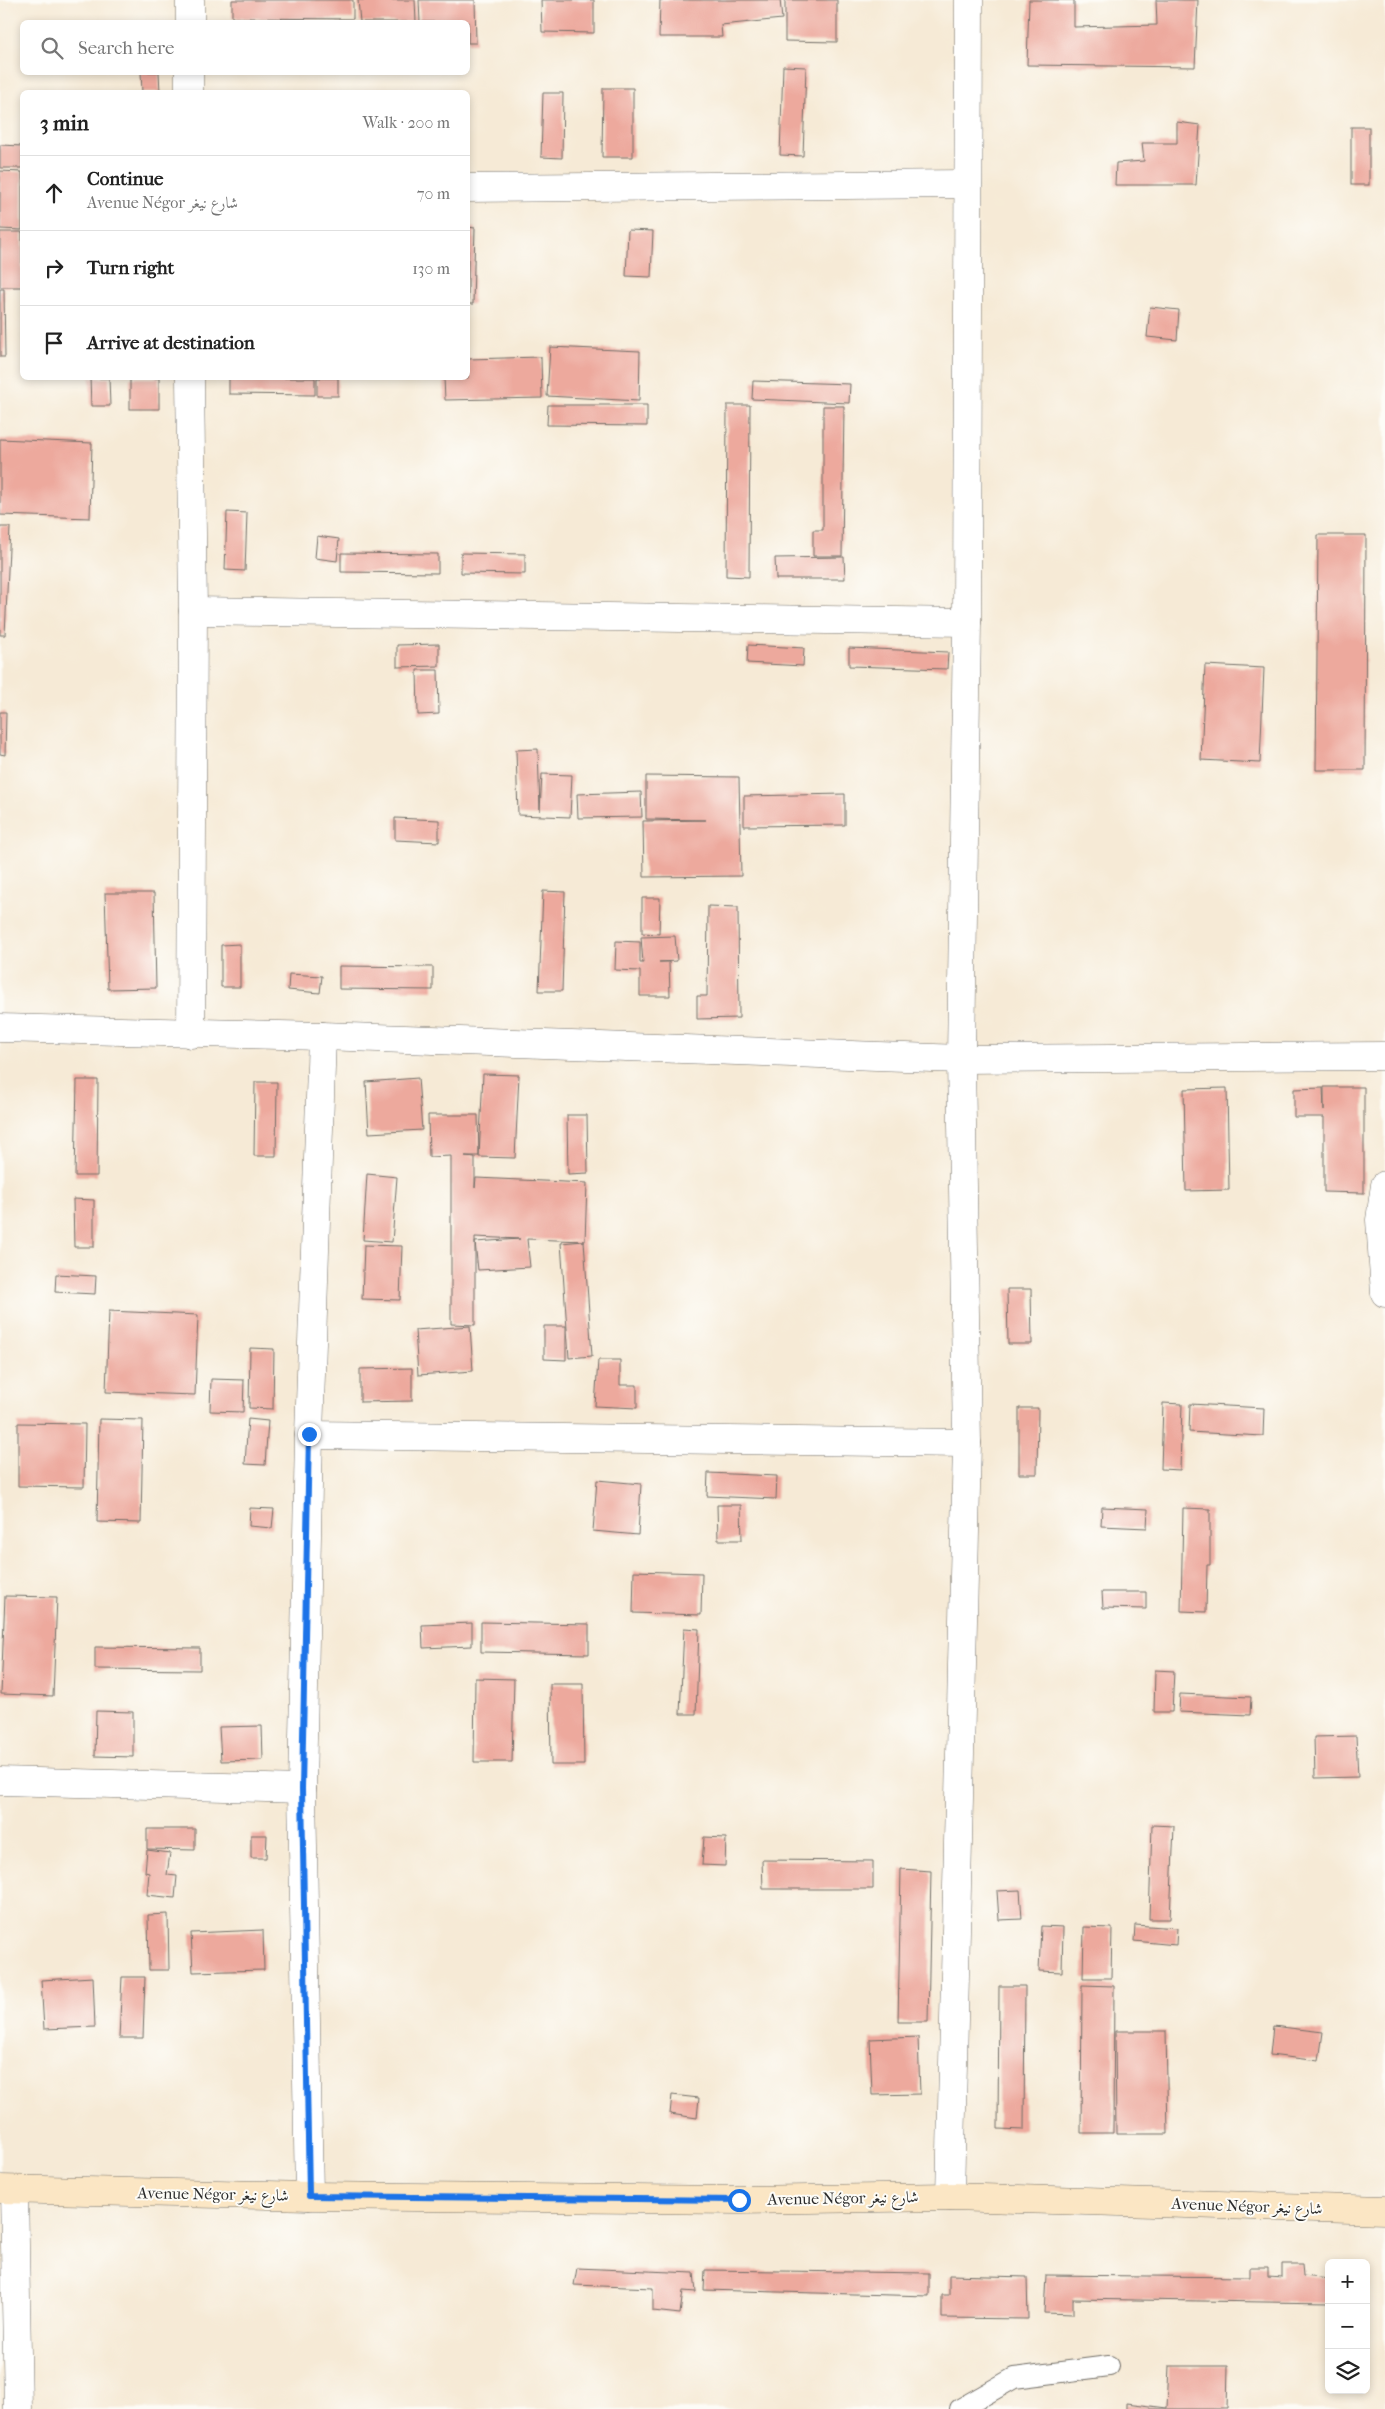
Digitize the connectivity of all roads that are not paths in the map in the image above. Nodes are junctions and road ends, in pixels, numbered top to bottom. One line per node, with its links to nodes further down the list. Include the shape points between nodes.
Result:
1 (190, 0): 3 (street)
2 (969, 0): 6 (street)
3 (190, 20)
4 (189, 75): 5 (street)
5 (189, 90)
6 (968, 184): 7 (street); 10 (street)
7 (470, 188)
8 (190, 380): 9 (street)
9 (193, 612): 10 (street); 12 (street)
10 (967, 622): 15 (street)
11 (0, 1028): 12 (street)
12 (191, 1034): 13 (street)
13 (322, 1036): 15 (street); 18 (street)
14 (1385, 1056): 15 (street)
15 (961, 1059): 19 (street)
16 (1385, 1185): 17 (street, via 1380,1220)
17 (1385, 1293)
18 (309, 1434): 19 (street); 21 (street)
19 (967, 1442): 24 (street)
20 (0, 1781): 21 (street)
21 (302, 1789): 23 (street)
22 (7, 2190): 23 (main road, Avenue Négor شارع نيغر); 27 (street)
23 (309, 2196): 24 (main road, Avenue Négor شارع نيغر, via 739,2200)
24 (950, 2197): 25 (main road, Avenue Négor شارع نيغر)
25 (1385, 2210)
26 (1109, 2366): 28 (lane, via 1014,2378)
27 (18, 2409)
28 (960, 2409)

